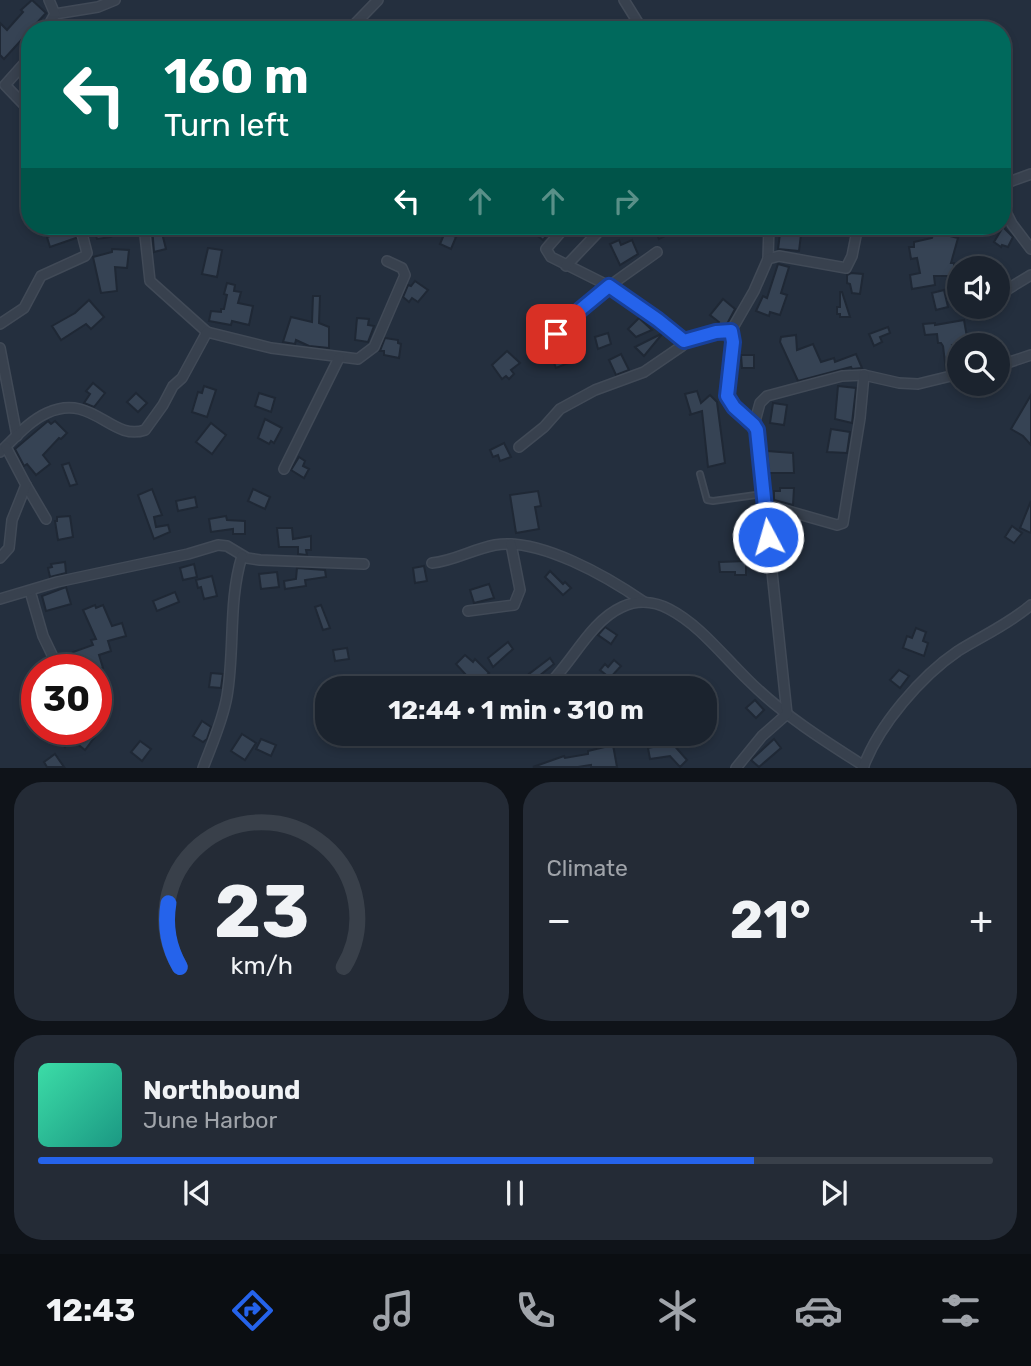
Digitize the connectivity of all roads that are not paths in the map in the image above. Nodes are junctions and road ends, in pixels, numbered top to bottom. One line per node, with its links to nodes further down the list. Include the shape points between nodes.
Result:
1 (49, 0): 5 (street)
2 (115, 0): 5 (street)
3 (378, 0): 7 (street)
4 (624, 0): 8 (street)
5 (55, 14): 6 (street)
6 (52, 21)
7 (358, 21)
8 (637, 21)
9 (21, 67): 10 (street)
10 (3, 88): 11 (street)
11 (21, 103)
12 (1031, 174): 13 (street)
13 (1011, 181)
14 (1011, 222): 21 (street)
15 (82, 235): 29 (street, via 85,256 41,276 24,308)
16 (145, 235): 31 (street, via 150,281)
17 (558, 235): 25 (street, via 546,250)
18 (595, 235): 25 (street)
19 (769, 235): 23 (street)
20 (856, 235): 23 (street, via 846,268 779,256)
21 (1031, 249)
22 (657, 252): 27 (street)
23 (768, 259): 30 (street)
24 (387, 261): 36 (street, via 402,268 405,275 374,347 358,359)
25 (566, 266): 27 (street)
26 (1031, 275): 28 (street)
27 (609, 286): 32 (street); 33 (street)
28 (1010, 288)
29 (0, 324)
30 (731, 331): 32 (street); 40 (street, via 727,396)
31 (207, 332): 36 (street); 41 (street, via 145,430 126,431 69,406 46,413)
32 (684, 341): 42 (street, via 644,372 560,409)
33 (542, 342)
34 (0, 348): 41 (street)
35 (1031, 355): 37 (street)
36 (340, 358): 44 (street)
37 (1010, 363)
38 (864, 375): 39 (street, via 918,384); 40 (street, via 842,376 767,396 760,403); 48 (street, via 843,523 774,507)
39 (947, 377)
40 (754, 425): 47 (street)
41 (17, 436): 43 (street)
42 (519, 447)
43 (3, 449): 46 (street)
44 (284, 469)
45 (700, 474): 47 (lane, via 707,500)
46 (26, 485): 49 (street); 52 (street, via 12,520 9,548)
47 (764, 494): 48 (street)
48 (766, 510): 62 (street)
49 (46, 519)
50 (511, 544): 53 (street); 57 (street, via 556,554); 59 (street, via 520,590 514,605)
51 (242, 556): 54 (street); 55 (street, via 218,545); 64 (street, via 234,587 227,696)
52 (0, 558)
53 (432, 563)
54 (364, 564)
55 (30, 591): 56 (street); 60 (street)
56 (0, 599)
57 (644, 602): 61 (street, via 624,606 601,622); 62 (street, via 678,614)
58 (1031, 605): 63 (street, via 948,658 925,679 880,732)
59 (468, 611)
60 (52, 654)
61 (555, 676)
62 (787, 714): 63 (street); 65 (street)
63 (864, 767)
64 (203, 768)
65 (736, 768)

